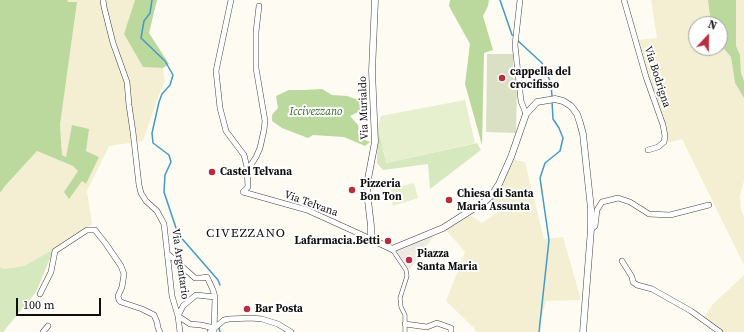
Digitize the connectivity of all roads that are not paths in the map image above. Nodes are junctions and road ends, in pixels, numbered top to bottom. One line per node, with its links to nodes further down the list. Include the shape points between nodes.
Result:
1 (103, 0): 14 (street, Via Argentario, via 113,43 127,82 141,193 157,211 164,224)
2 (231, 0): 9 (street, Via Telvana, via 216,71 220,108 226,131 244,155)
3 (375, 0): 12 (street, Via Murialdo, via 372,71 376,142 367,192)
4 (520, 0): 7 (street, via 515,45 521,101)
5 (624, 0): 8 (street, Via Bodrigna, via 665,136 664,142 658,147)
6 (259, 6): 9 (street, Via Telvana, via 256,68 265,121 260,148)
7 (526, 114): 11 (street, via 537,102 555,100 564,101 577,114 583,134); 13 (street, via 511,157 491,196 443,228)
8 (648, 150)
9 (247, 171): 12 (street, Via Telvana, via 248,187 243,192 307,210)
10 (710, 205): 11 (street, via 670,215 649,214 618,198 602,202 597,210 595,226)
11 (591, 229): 28 (street)
12 (371, 239): 13 (street, Via Telvana)
13 (392, 248): 19 (street, via 406,270 407,276 400,298)
14 (168, 254): 17 (street, via 195,278 207,278); 18 (street, Via Argentario, via 172,296)
15 (622, 261): 29 (street, via 637,285 652,289 691,311)
16 (40, 294): 23 (street, via 51,272 55,251 86,230 95,230 124,274 119,300 154,315)
17 (215, 297): 18 (street, via 196,295 183,306); 21 (street)
18 (178, 316): 21 (street, Via Argentario, via 190,324); 24 (street)
19 (405, 324): 26 (street); 27 (street, via 427,328 437,323 450,328)
20 (48, 326): 22 (street)
21 (213, 331): 25 (street, via 229,318 251,318 278,324)
22 (43, 332)
23 (160, 332)
24 (180, 332)
25 (291, 332)
26 (405, 332)
27 (451, 332)
28 (583, 332)
29 (720, 332)

